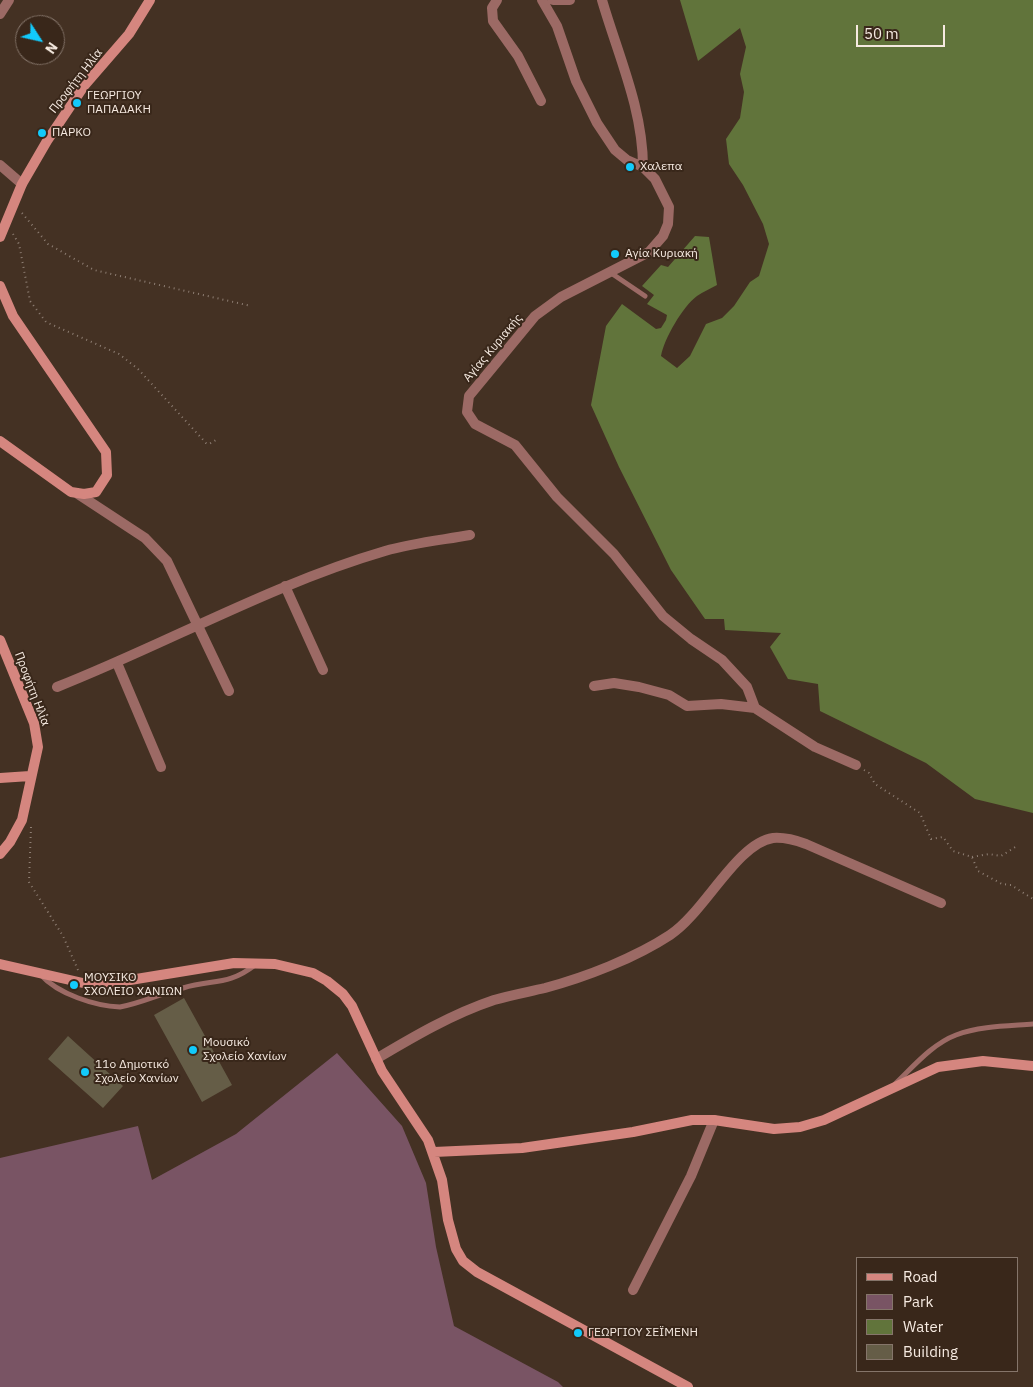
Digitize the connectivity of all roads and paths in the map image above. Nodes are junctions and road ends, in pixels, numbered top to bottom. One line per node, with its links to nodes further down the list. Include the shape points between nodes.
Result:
1 (9, 0): 8 (street)
2 (150, 0): 12 (street, Προφήτη Ηλία, via 129,34 66,111)
3 (497, 0): 9 (street, via 492,8 493,21 518,56)
4 (542, 0): 11 (street, Αγίας Κυριακής, via 557,26 576,81 597,123 615,150)
5 (553, 0): 6 (street)
6 (570, 0)
7 (602, 0): 11 (street, via 643,142)
8 (0, 14)
9 (542, 101)
10 (0, 165): 12 (street)
11 (642, 167): 16 (street, Αγίας Κυριακής, via 665,194 669,207 668,224 663,236 649,252)
12 (22, 184): 13 (street, Προφήτη Ηλία)
13 (14, 200): 14 (street, Προφήτη Ηλία); 19 (path, via 26,220 48,244 94,270)
14 (5, 221): 15 (street, Προφήτη Ηλία); 20 (path, via 19,244 30,300 46,322 118,354 138,369 206,443)
15 (0, 233)
16 (611, 273): 18 (lane); 32 (street, Αγίας Κυριακής, via 561,297 536,316 469,396 467,412 476,424 515,445 557,497 614,554 663,616 722,660 746,687)
17 (0, 286): 22 (street, via 13,316 106,452 108,466 104,483 96,492)
18 (645, 296)
19 (251, 306)
20 (216, 440)
21 (0, 441): 22 (street, via 66,490)
22 (78, 494): 25 (street, via 157,549 167,561)
23 (470, 535): 24 (street, via 386,550)
24 (285, 586): 25 (street); 28 (street)
25 (197, 627): 27 (street); 31 (street)
26 (0, 640): 35 (street, Προφήτη Ηλία, via 37,734 35,763)
27 (117, 663): 30 (street); 34 (street)
28 (322, 670)
29 (594, 686): 32 (street, via 614,683 639,687 669,695 687,706 721,704)
30 (56, 687)
31 (229, 691)
32 (755, 708): 33 (street, via 815,746)
33 (856, 765): 40 (path, via 869,773 876,784 920,812 931,839 943,837 953,851)
34 (161, 767)
35 (30, 776): 36 (street); 39 (street, Προφήτη Ηλία, via 22,820)
36 (0, 778)
37 (31, 819): 46 (path, via 29,882 63,936)
38 (1016, 846): 40 (path, via 1001,856)
39 (0, 854)
40 (972, 857): 41 (path, via 978,871)
41 (1033, 899)
42 (941, 903): 48 (street, via 806,844 772,838 750,849 691,918 659,942 591,973 473,1008)
43 (257, 963): 45 (lane, via 228,981 195,984 120,1007 109,1007 66,992 50,985); 46 (street, via 220,964 118,982); 48 (street, via 312,973 335,986 352,1006)
44 (0, 964): 45 (street)
45 (38, 972): 46 (street)
46 (83, 983)
47 (1033, 1024): 50 (lane, via 982,1028 955,1035 931,1050)
48 (376, 1059): 52 (street)
49 (1033, 1066): 50 (street, via 983,1061 949,1064 924,1072)
50 (887, 1091): 51 (street, via 824,1120 800,1127 774,1129)
51 (714, 1120): 52 (street, via 692,1120 522,1148); 53 (street, via 691,1176)
52 (434, 1152): 54 (street, via 452,1238 463,1260 477,1272)
53 (633, 1290)
54 (675, 1384): 55 (street)
55 (688, 1387)

